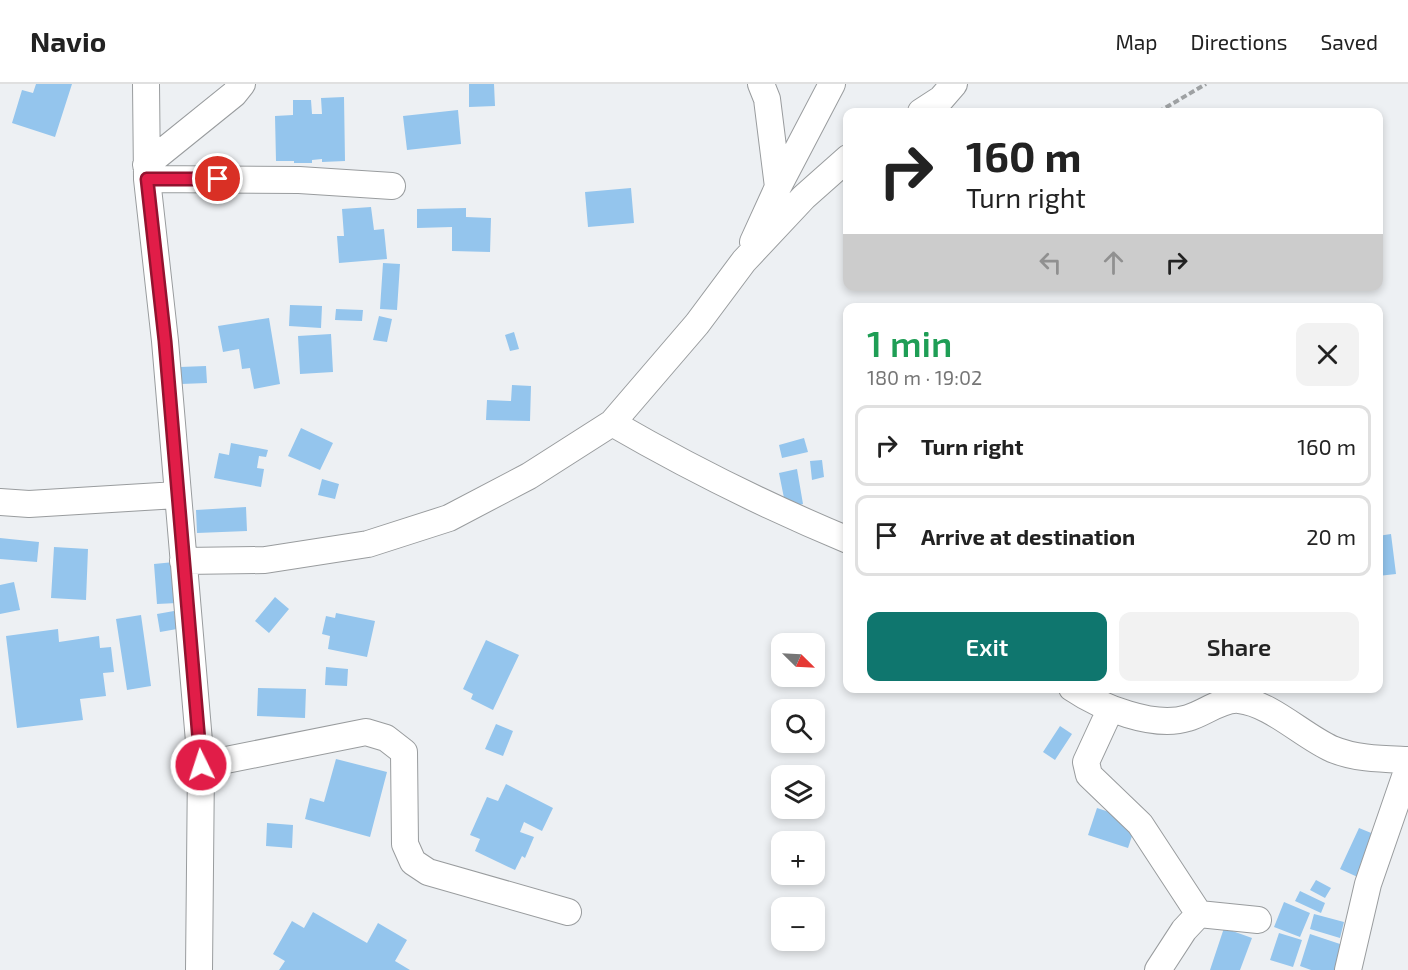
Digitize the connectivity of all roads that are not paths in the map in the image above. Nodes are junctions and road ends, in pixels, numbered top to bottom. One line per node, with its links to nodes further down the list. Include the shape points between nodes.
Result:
1 (146, 84): 8 (street)
2 (242, 84): 8 (street)
3 (761, 84): 10 (street, via 767,99)
4 (832, 84): 10 (street)
5 (954, 84): 6 (street)
6 (927, 108)
7 (843, 162): 11 (street, via 804,197)
8 (147, 172): 9 (street); 13 (street)
9 (392, 186)
10 (778, 187): 11 (street)
11 (744, 261): 12 (street, via 697,324)
12 (612, 423): 15 (street, via 745,495); 16 (street, via 529,476 448,518 368,544 265,560)
13 (177, 495): 14 (street, via 29,504); 16 (street)
14 (0, 502)
15 (843, 538)
16 (183, 561): 20 (street)
17 (1081, 693): 18 (street)
18 (1110, 710): 19 (street, via 1171,721 1187,719 1237,699 1254,704 1331,748 1361,758); 23 (street, via 1086,762 1089,775 1140,824)
19 (1408, 760)
20 (201, 765): 22 (street, via 366,732 386,738 404,752 405,844 412,862 428,872); 25 (street)
21 (1408, 768): 27 (street, via 1368,884)
22 (568, 912)
23 (1199, 914): 24 (street); 26 (street)
24 (1258, 920)
25 (199, 970)
26 (1158, 970)
27 (1348, 970)

